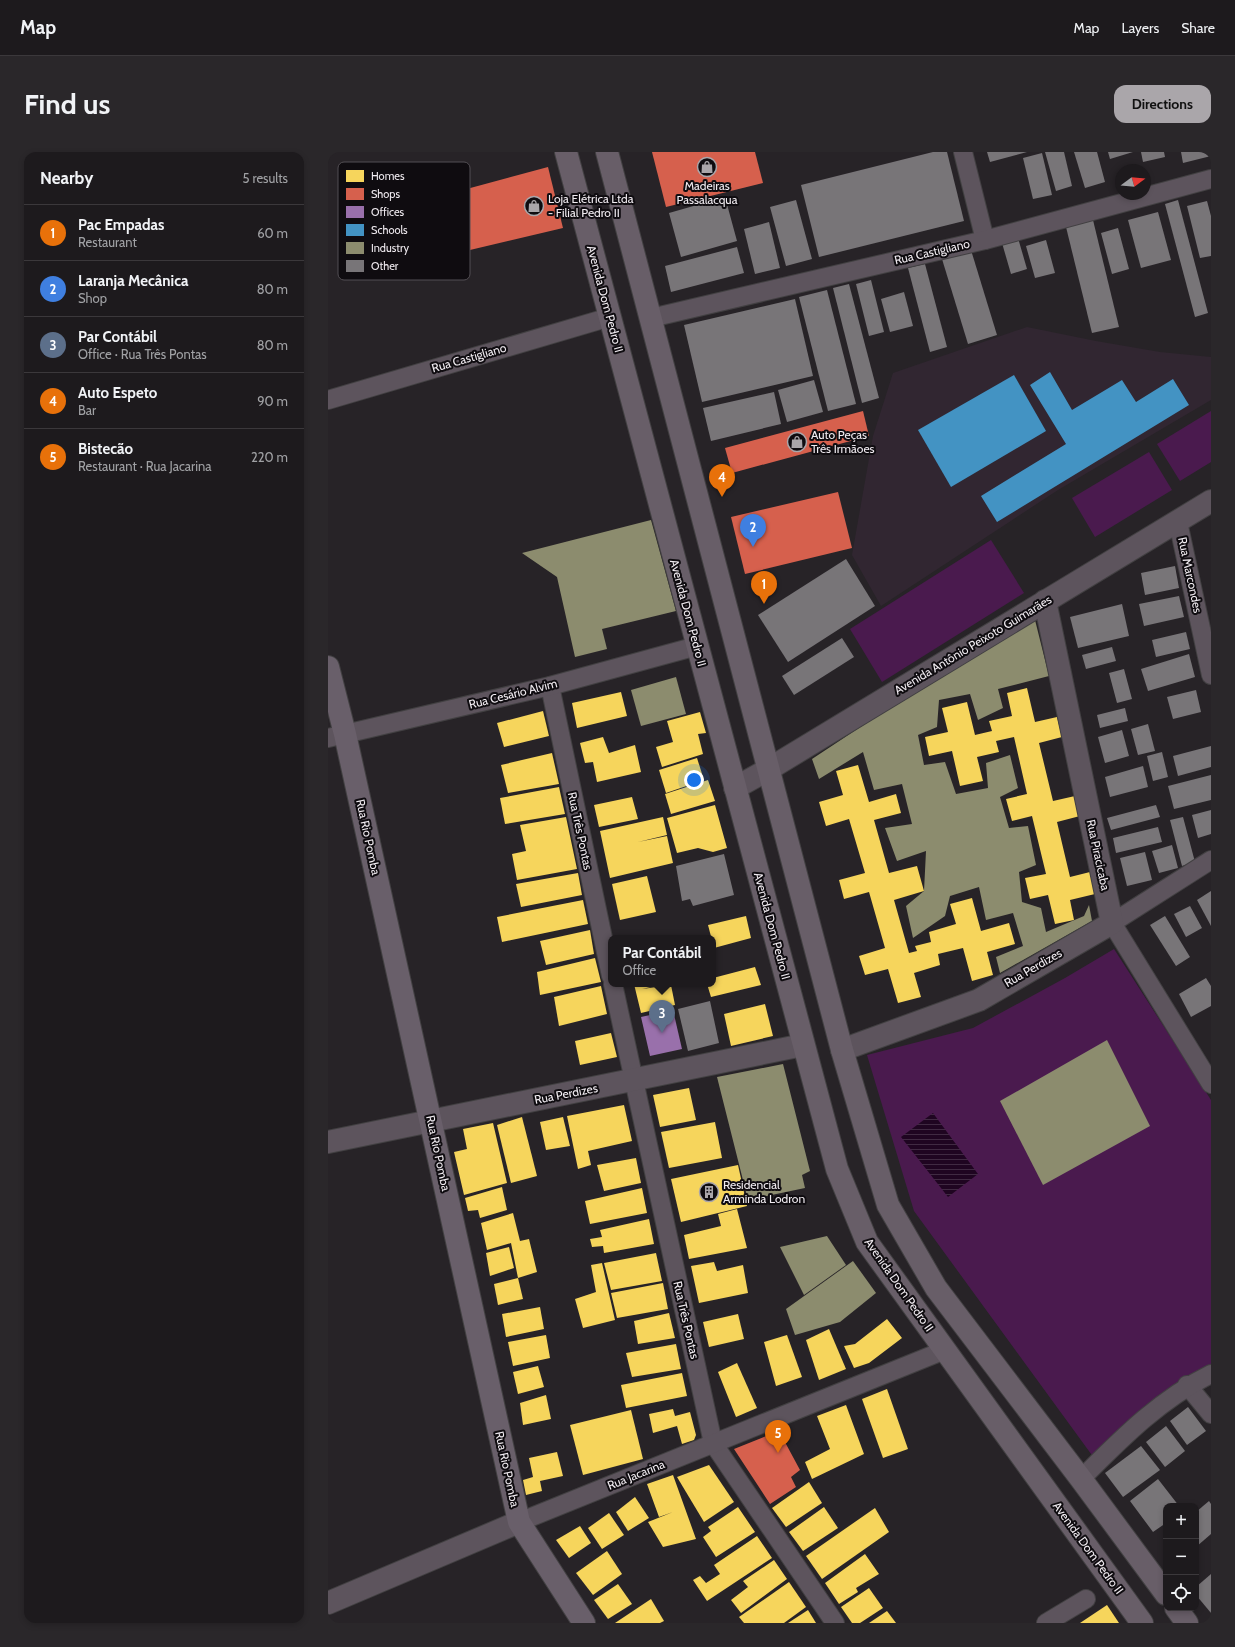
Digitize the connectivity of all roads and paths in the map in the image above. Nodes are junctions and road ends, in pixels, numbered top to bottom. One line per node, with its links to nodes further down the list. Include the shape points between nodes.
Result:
1 (566, 152): 6 (main road, Avenida Dom Pedro II)
2 (607, 152): 7 (main road)
3 (963, 152): 5 (street)
4 (1211, 179): 5 (street, Rua Castigliano)
5 (985, 240): 7 (street, Rua Castigliano)
6 (610, 317): 8 (street, Rua Castigliano); 12 (main road, Avenida Dom Pedro II)
7 (651, 318): 17 (main road)
8 (328, 400)
9 (1211, 501): 10 (street, Avenida Antônio Peixoto Guimarães)
10 (1178, 522): 11 (street, Avenida Antônio Peixoto Guimarães); 14 (street, Rua Marcondes)
11 (1045, 601): 17 (street, Avenida Antônio Peixoto Guimarães); 20 (street, Rua Piracicaba)
12 (697, 646): 15 (street, Rua Cesário Alvim); 18 (main road, Avenida Dom Pedro II)
13 (328, 667): 16 (main road, Rua Rio Pomba)
14 (1211, 670)
15 (550, 686): 16 (street, Rua Cesário Alvim); 21 (street, Rua Três Pontas)
16 (336, 736): 27 (main road, Rua Rio Pomba)
17 (769, 769): 18 (street, Avenida Antônio Peixoto Guimarães); 24 (main road)
18 (735, 788): 23 (main road, Avenida Dom Pedro II)
19 (1211, 860): 20 (street, Rua Perdizes)
20 (1112, 923): 24 (street, Rua Perdizes, via 978,1000); 26 (street, Rua Piracicaba)
21 (608, 962)
22 (614, 987): 25 (street, Rua Três Pontas)
23 (803, 1045): 25 (street, Rua Perdizes); 29 (main road, Avenida Dom Pedro II, via 837,1169 867,1242)
24 (842, 1050): 34 (main road, via 888,1206 936,1288)
25 (633, 1081): 27 (street, Rua Perdizes); 33 (street, Rua Três Pontas)
26 (1211, 1084)
27 (431, 1122): 28 (street, Rua Perdizes); 35 (main road, Rua Rio Pomba)
28 (328, 1142)
29 (945, 1350): 33 (street, Rua Jacarina); 43 (main road, Avenida Dom Pedro II)
30 (1211, 1374): 31 (street)
31 (1187, 1385): 32 (street); 34 (street, via 1141,1420)
32 (1211, 1414)
33 (714, 1443): 35 (street, Rua Jacarina); 41 (street, Rua Três Pontas)
34 (1081, 1479): 36 (main road)
35 (519, 1522): 38 (street, Rua Jacarina); 40 (main road, Rua Rio Pomba)
36 (1163, 1590)
37 (1086, 1599): 42 (street)
38 (328, 1604)
39 (1178, 1611): 44 (main road)
40 (584, 1623)
41 (835, 1623)
42 (1046, 1623)
43 (1142, 1623)
44 (1187, 1623)

